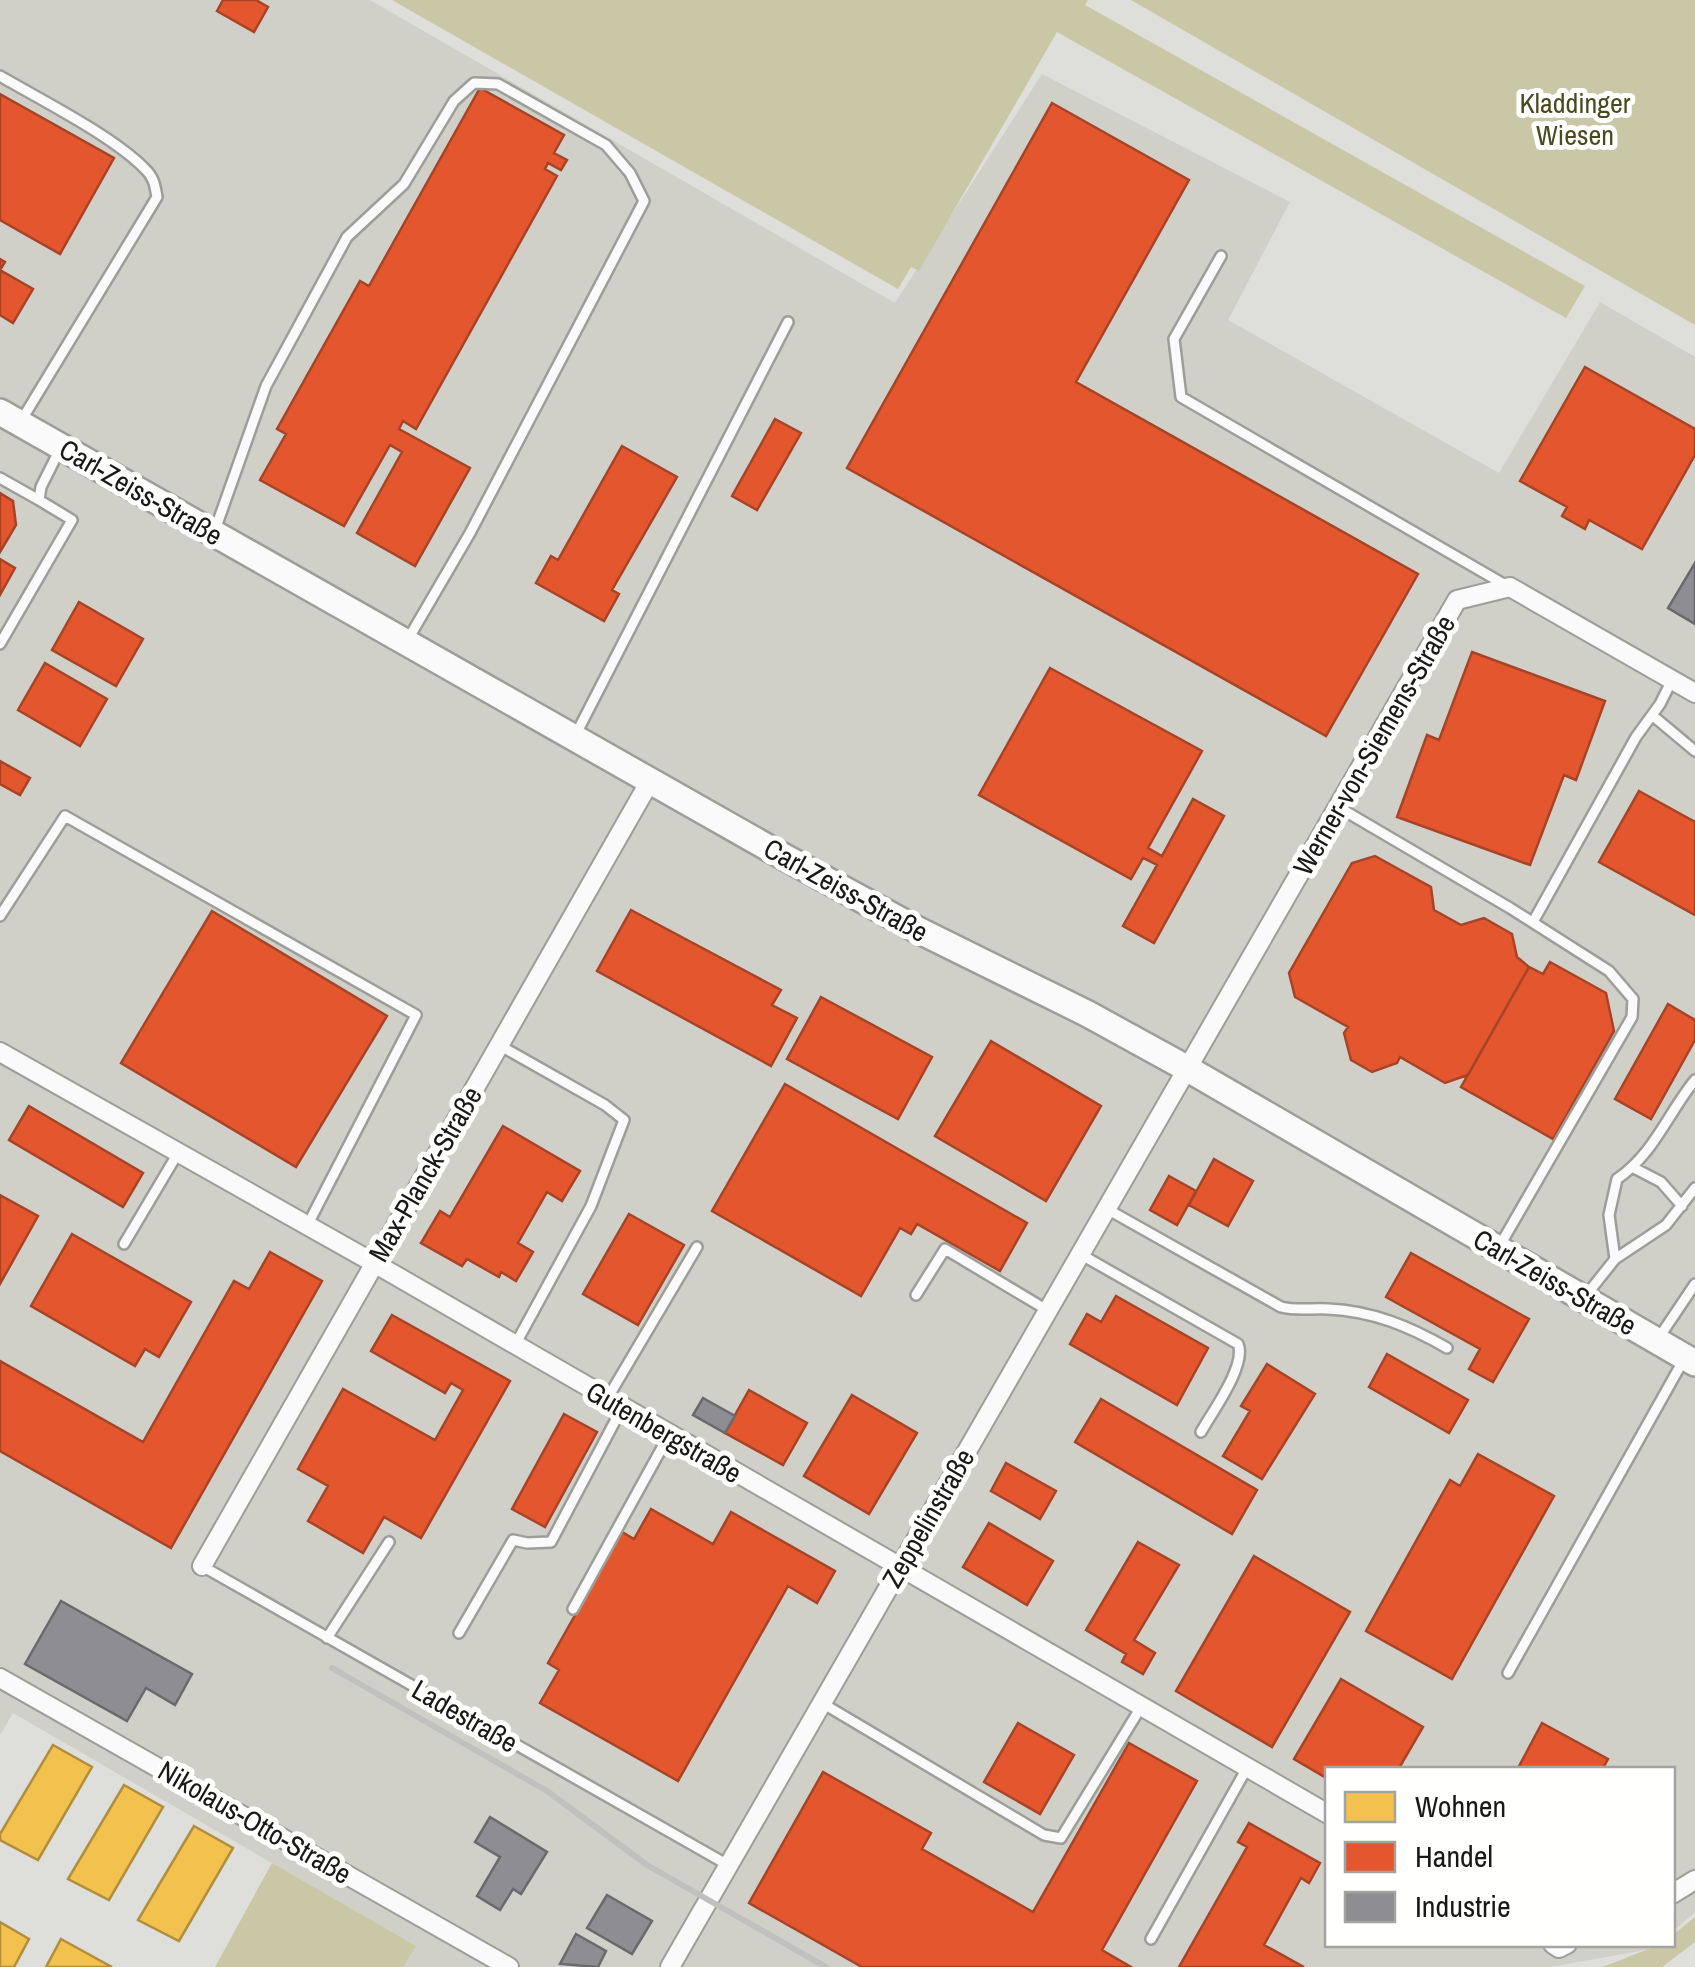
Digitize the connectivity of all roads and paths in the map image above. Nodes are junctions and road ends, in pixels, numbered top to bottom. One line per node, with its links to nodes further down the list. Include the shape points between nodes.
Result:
1 (0, 76): 4 (lane, via 146,169 157,197)
2 (1221, 256): 9 (lane, via 1174,339 1181,397)
3 (788, 322): 15 (lane)
4 (10, 418): 5 (main road, Carl-Zeiss-Straße)
5 (61, 447): 7 (lane); 8 (main road, Carl-Zeiss-Straße)
6 (0, 478): 7 (lane)
7 (39, 500): 11 (lane, via 72,520)
8 (214, 534): 10 (main road, Carl-Zeiss-Straße); 10 (lane, via 266,386 347,237 404,184 454,101 474,83 498,84 570,124 606,146 644,201)
9 (1510, 587): 12 (street); 18 (street, Werner-von-Siemens-Straße, via 1457,600)
10 (406, 643): 15 (main road, Carl-Zeiss-Straße)
11 (0, 644)
12 (1672, 680): 13 (street); 14 (lane)
13 (1695, 693)
14 (1652, 715): 16 (lane); 20 (lane)
15 (574, 738): 17 (main road, Carl-Zeiss-Straße)
16 (1695, 751)
17 (650, 781): 21 (street, Max-Planck-Straße); 23 (main road, Carl-Zeiss-Straße)
18 (1338, 807): 20 (lane); 23 (street, Werner-von-Siemens-Straße)
19 (0, 916): 30 (lane, via 65,816 416,1015)
20 (1533, 922): 33 (lane, via 1610,971 1633,999 1632,1016)
21 (498, 1045): 36 (street, Max-Planck-Straße); 42 (lane, via 624,1120 591,1206)
22 (0, 1052): 25 (street, Gutenbergstraße)
23 (1188, 1070): 29 (street, Zeppelinstraße); 33 (main road, Carl-Zeiss-Straße)
24 (1695, 1080): 26 (lane)
25 (178, 1153): 30 (street, Gutenbergstraße); 31 (lane)
26 (1634, 1168): 28 (lane, via 1661,1182); 35 (lane, via 1617,1179 1608,1215)
27 (1695, 1188): 28 (lane)
28 (1682, 1206): 35 (lane, via 1646,1241)
29 (1107, 1209): 34 (street, Zeppelinstraße); 43 (lane, via 1280,1307 1389,1319)
30 (307, 1226): 36 (street, Gutenbergstraße)
31 (124, 1244)
32 (697, 1246): 45 (lane)
33 (1498, 1249): 39 (main road, Carl-Zeiss-Straße)
34 (1080, 1254): 40 (street, Zeppelinstraße); 46 (lane, via 1238,1344 1239,1366)
35 (1615, 1258): 39 (lane)
36 (374, 1264): 42 (street, Gutenbergstraße); 49 (street, Max-Planck-Straße)
37 (1695, 1284): 41 (lane)
38 (916, 1295): 40 (lane, via 945,1248)
39 (1582, 1300): 41 (main road, Carl-Zeiss-Straße)
40 (1047, 1310): 50 (street, Zeppelinstraße)
41 (1657, 1342): 44 (main road, Carl-Zeiss-Straße)
42 (515, 1345): 45 (street, Gutenbergstraße)
43 (1447, 1348)
44 (1690, 1360): 54 (lane)
45 (615, 1403): 47 (street, Gutenbergstraße); 52 (lane, via 552,1542 512,1540)
46 (1200, 1432)
47 (669, 1435): 50 (street, Gutenbergstraße); 51 (lane)
48 (389, 1542): 53 (lane)
49 (202, 1566): 53 (lane, Ladestraße)
50 (899, 1568): 56 (street, Zeppelinstraße); 57 (street, Gutenbergstraße)
51 (573, 1609)
52 (460, 1633)
53 (328, 1638): 60 (lane, Ladestraße)
54 (1508, 1672)
55 (0, 1678): 62 (street, Nikolaus-Otto-Straße)
56 (822, 1703): 57 (lane, via 1044,1836 1062,1838); 60 (street, Zeppelinstraße)
57 (1141, 1707): 58 (street, Gutenbergstraße)
58 (1247, 1768): 59 (street, Gutenbergstraße); 61 (lane)
59 (1325, 1812)
60 (728, 1865): 63 (street, Zeppelinstraße)
61 (1151, 1938)
62 (509, 1967)
63 (670, 1967)

